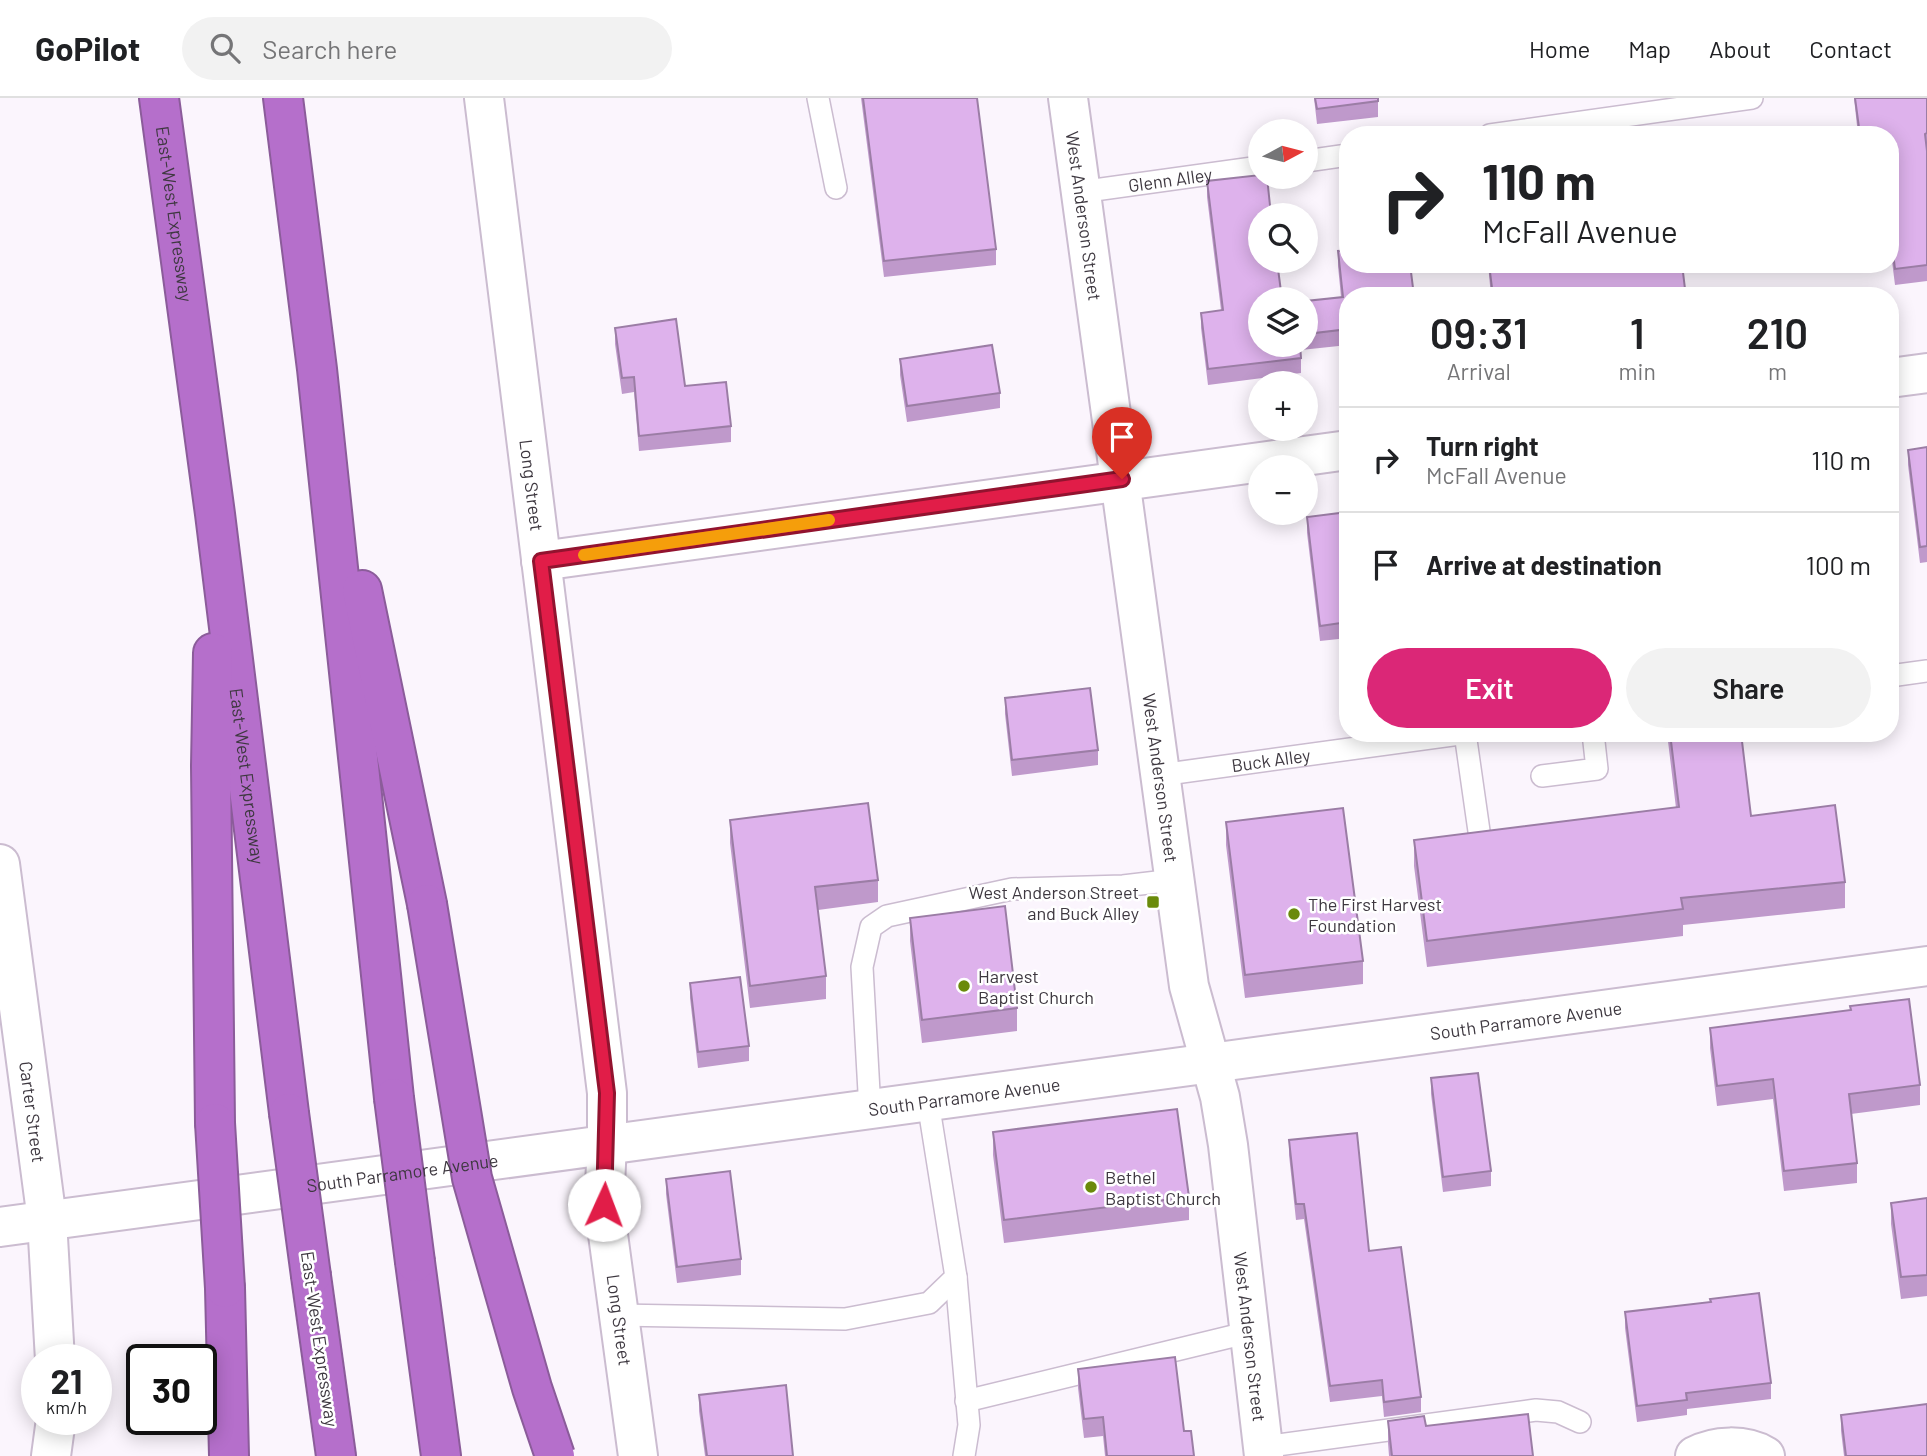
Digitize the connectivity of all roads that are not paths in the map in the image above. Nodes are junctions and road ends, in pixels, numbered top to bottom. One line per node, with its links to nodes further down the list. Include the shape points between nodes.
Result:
1 (159, 98): 18 (highway, East-West Expressway)
2 (282, 98): 13 (highway)
3 (484, 98): 19 (street, Long Street)
4 (818, 98): 11 (lane)
5 (1068, 98): 12 (street, West Anderson Street)
6 (1752, 98): 7 (lane)
7 (1554, 126)
8 (1339, 156): 9 (lane)
9 (1318, 159)
10 (1248, 169): 12 (lane, Glenn Alley)
11 (836, 188)
12 (1080, 192): 17 (street, West Anderson Street)
13 (317, 369): 48 (highway, bridge, via 394,1098); 49 (highway, bridge, via 427,904 472,1178)
14 (1927, 373): 15 (street)
15 (1899, 377)
16 (1339, 451): 17 (street)
17 (1122, 479): 19 (street); 25 (street, West Anderson Street)
18 (215, 514): 46 (highway, bridge, via 211,766 215,1123); 47 (highway, East-West Expressway, bridge)
19 (541, 561): 34 (street, Long Street, via 607,1093)
20 (1927, 671): 21 (lane)
21 (1899, 675)
22 (1400, 742): 25 (lane, Buck Alley)
23 (1467, 742): 27 (lane)
24 (1594, 742): 26 (lane, via 1597,769)
25 (1160, 775): 29 (street, West Anderson Street)
26 (1542, 776)
27 (1480, 838)
28 (0, 864): 35 (street, Carter Street)
29 (1174, 880): 31 (street, West Anderson Street, via 1189,986); 33 (lane, via 1012,889 887,916 871,927 862,967)
30 (1927, 966): 31 (street, South Parramore Avenue)
31 (1210, 1065): 32 (street, South Parramore Avenue); 39 (street, West Anderson Street, via 1228,1145)
32 (928, 1102): 33 (street, South Parramore Avenue); 37 (lane)
33 (870, 1110): 34 (street, South Parramore Avenue)
34 (607, 1144): 35 (street, South Parramore Avenue); 38 (street, Long Street, via 604,1205)
35 (47, 1220): 36 (street, South Parramore Avenue); 40 (street, Carter Street)
36 (0, 1227)
37 (956, 1278): 38 (lane, via 929,1303 845,1320); 41 (lane)
38 (617, 1315): 50 (street, Long Street)
39 (1250, 1332): 41 (lane); 44 (street, West Anderson Street)
40 (54, 1344)
41 (966, 1401): 51 (lane, via 969,1425)
42 (1580, 1422): 44 (lane, via 1558,1412 1536,1410)
43 (54, 1435): 45 (street)
44 (1264, 1451)
45 (51, 1456)
46 (229, 1456)
47 (336, 1456)
48 (441, 1456)
49 (555, 1456)
50 (638, 1456)
51 (964, 1456)
52 (1695, 1456): 53 (street, via 1729,1447)
53 (1765, 1456)

